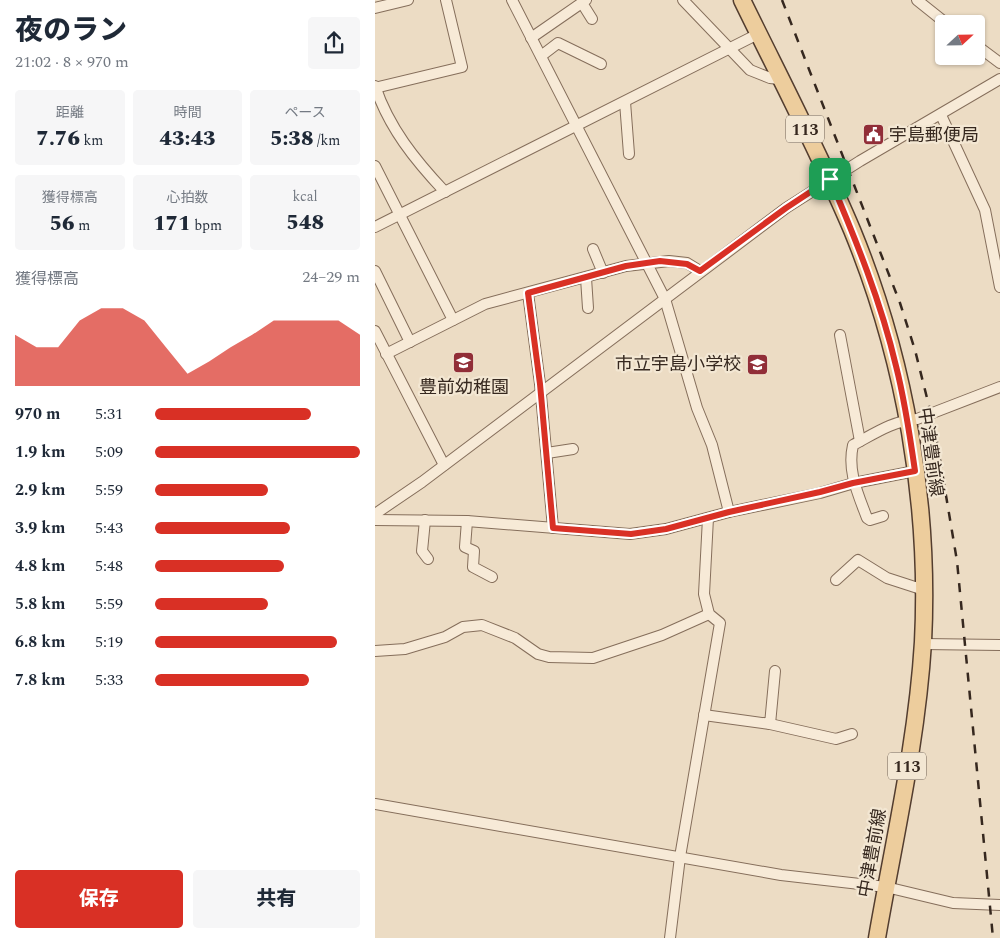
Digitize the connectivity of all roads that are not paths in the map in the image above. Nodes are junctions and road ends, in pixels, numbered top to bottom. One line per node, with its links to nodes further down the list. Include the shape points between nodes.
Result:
1 (408, 0): 8 (street)
2 (447, 0): 20 (street, via 462,67)
3 (512, 0): 12 (street)
4 (683, 0): 13 (street)
5 (742, 0): 11 (main road, 中津豊前線 / 113)
6 (917, 0): 9 (street)
7 (584, 1): 10 (street); 12 (street)
8 (375, 8)
9 (936, 15)
10 (592, 19)
11 (759, 34): 13 (street); 18 (main road, 中津豊前線 / 113)
12 (531, 38): 15 (street)
13 (730, 50): 18 (street, via 750,70); 21 (street)
14 (985, 52): 16 (street)
15 (541, 56): 17 (street, via 558,43); 23 (street)
16 (1000, 63)
17 (601, 64)
18 (779, 79): 26 (main road, 中津豊前線 / 113)
19 (1000, 79): 22 (street)
20 (375, 87): 27 (street, via 389,121 419,165)
21 (625, 102): 23 (street); 24 (street)
22 (941, 115): 26 (street); 30 (street)
23 (577, 126): 27 (street); 32 (street)
24 (629, 154)
25 (375, 166): 28 (street)
26 (830, 179): 34 (street); 48 (main road, 中津豊前線 / 113, via 885,324)
27 (445, 192): 28 (street)
28 (400, 214): 29 (street); 41 (street)
29 (375, 227)
30 (996, 241): 37 (street)
31 (593, 249): 35 (street)
32 (649, 264): 34 (street, via 679,262); 35 (street); 39 (street)
33 (375, 271): 44 (street)
34 (700, 271): 39 (street)
35 (603, 273): 36 (street)
36 (586, 278): 38 (street); 40 (street)
37 (1000, 287)
38 (528, 293): 41 (street, via 485,304); 47 (street)
39 (665, 299): 47 (street); 55 (street, via 697,408 712,445)
40 (588, 308)
41 (453, 320): 44 (street)
42 (375, 331): 45 (street)
43 (840, 335): 49 (street)
44 (410, 342): 45 (street)
45 (386, 354): 52 (street)
46 (1000, 387): 48 (street)
47 (540, 393): 51 (street); 52 (street)
48 (907, 420): 49 (street, via 879,429); 53 (main road, 中津豊前線 / 113)
49 (860, 441): 54 (street, via 853,445 850,455)
50 (573, 449): 51 (street)
51 (547, 453): 62 (street)
52 (444, 465): 56 (street)
53 (915, 471): 54 (street); 66 (main road, 中津豊前線 / 113)
54 (853, 483): 55 (street); 57 (street, via 867,518)
55 (729, 512): 58 (street)
56 (375, 514)
57 (883, 516)
58 (707, 518): 62 (street, via 631,534); 67 (street, via 704,594)
59 (375, 520): 60 (street)
60 (425, 520): 61 (street); 63 (street, via 422,551)
61 (467, 521): 62 (street); 64 (street, via 465,547 474,551 473,567)
62 (553, 528)
63 (428, 559)
64 (492, 577)
65 (836, 580): 66 (street, via 858,560 887,578)
66 (924, 590): 68 (main road, 中津豊前線 / 113)
67 (709, 614): 70 (street, via 662,635 593,658 549,658 515,638 482,625 463,627 445,638 405,649); 72 (street, via 720,622)
68 (923, 644): 69 (street); 77 (main road, 中津豊前線 / 113, via 913,737)
69 (1000, 645)
70 (375, 651)
71 (775, 671): 73 (street)
72 (704, 715): 73 (street); 76 (street)
73 (770, 724): 74 (street, via 836,739)
74 (852, 734)
75 (375, 804): 76 (street)
76 (680, 857): 77 (street); 79 (street)
77 (886, 887): 78 (street, via 953,903); 80 (main road, 中津豊前線 / 113)
78 (1000, 905)
79 (671, 938)
80 (877, 938)

